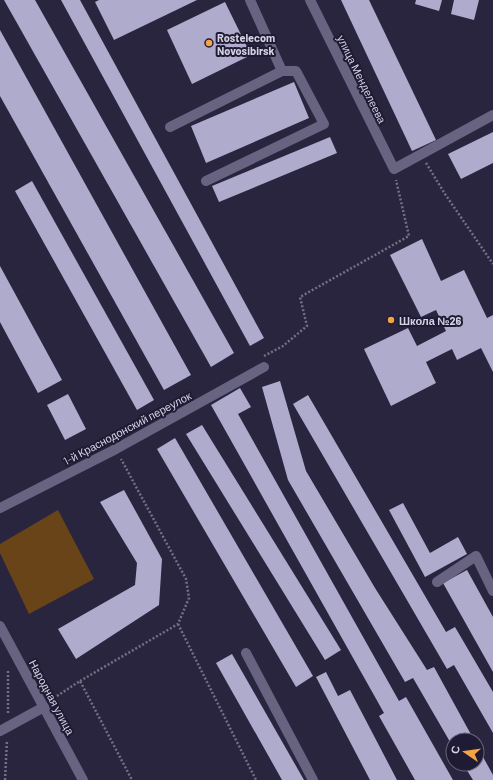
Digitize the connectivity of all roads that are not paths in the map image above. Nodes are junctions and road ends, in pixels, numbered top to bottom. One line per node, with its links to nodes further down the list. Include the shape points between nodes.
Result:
1 (250, 0): 3 (street)
2 (310, 0): 4 (street, улица Менделеева, via 394,169)
3 (282, 71): 5 (street); 6 (street, via 296,71 324,124)
4 (493, 115)
5 (170, 128)
6 (206, 181)
7 (264, 367): 8 (street, 1-й Краснодонский переулок, via 116,449)
8 (0, 508)
9 (437, 582): 10 (street, via 476,556)
10 (493, 591)
11 (2, 633): 13 (street, Народная улица)
12 (246, 653): 16 (street)
13 (44, 707): 14 (street); 15 (street, Народная улица)
14 (0, 731)
15 (83, 780)
16 (313, 780)

